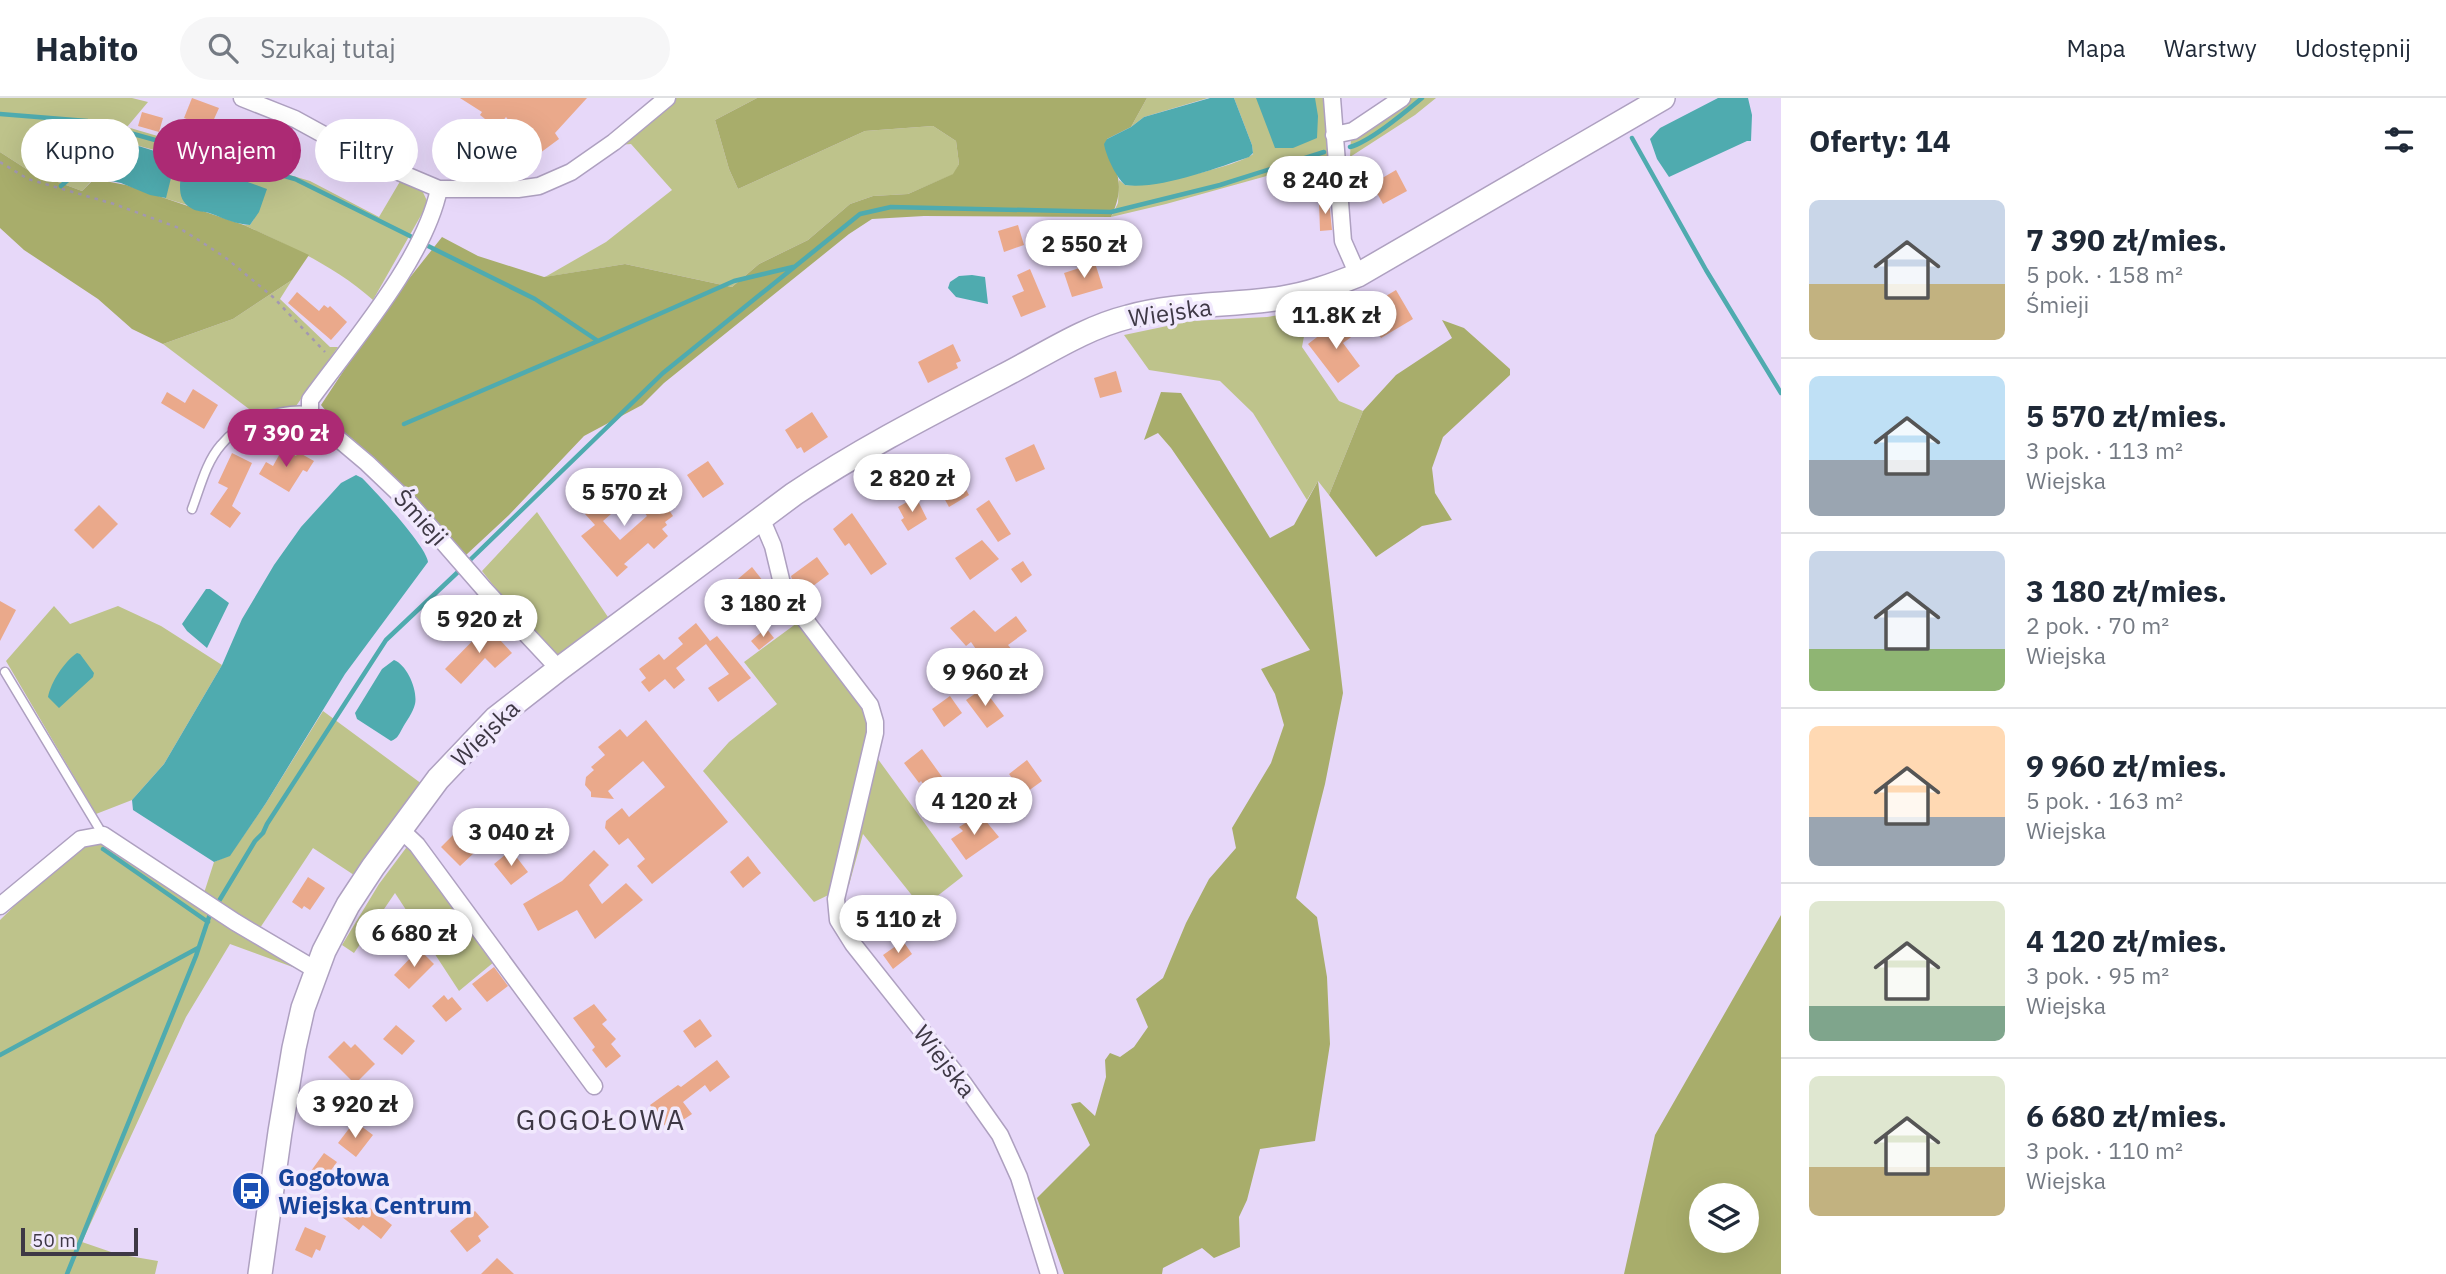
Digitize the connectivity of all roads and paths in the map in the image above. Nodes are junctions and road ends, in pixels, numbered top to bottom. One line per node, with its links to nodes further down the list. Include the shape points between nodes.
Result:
1 (243, 98): 8 (street)
2 (667, 98): 8 (street, via 614,142 557,180 518,190)
3 (1332, 98): 6 (street)
4 (1402, 98): 6 (street, via 1353,131)
5 (1664, 98): 9 (street, Wiejska)
6 (1334, 135): 9 (street, via 1343,241)
7 (0, 162): 10 (path, via 28,179 114,204 197,239 273,298)
8 (439, 189): 10 (street, via 435,209 411,256)
9 (1358, 275): 13 (street, Wiejska, via 1291,297 1161,309 1104,325 863,451)
10 (335, 367): 11 (street, via 310,400)
11 (309, 411): 12 (lane, via 257,419 231,435 210,463); 14 (street, Śmieji, via 410,504)
12 (192, 509)
13 (761, 518): 14 (street, Wiejska); 22 (street, Wiejska, via 784,592 867,701 875,722 836,899 838,920 1000,1135 1019,1177)
14 (559, 669): 16 (street, Wiejska, via 476,738)
15 (5, 672): 17 (lane)
16 (400, 829): 19 (street, Wiejska, via 348,905); 20 (street)
17 (103, 835): 18 (street, via 81,839); 19 (street)
18 (0, 906)
19 (316, 970): 21 (street, Wiejska, via 294,1048)
20 (594, 1086)
21 (260, 1274)
22 (1049, 1274)

